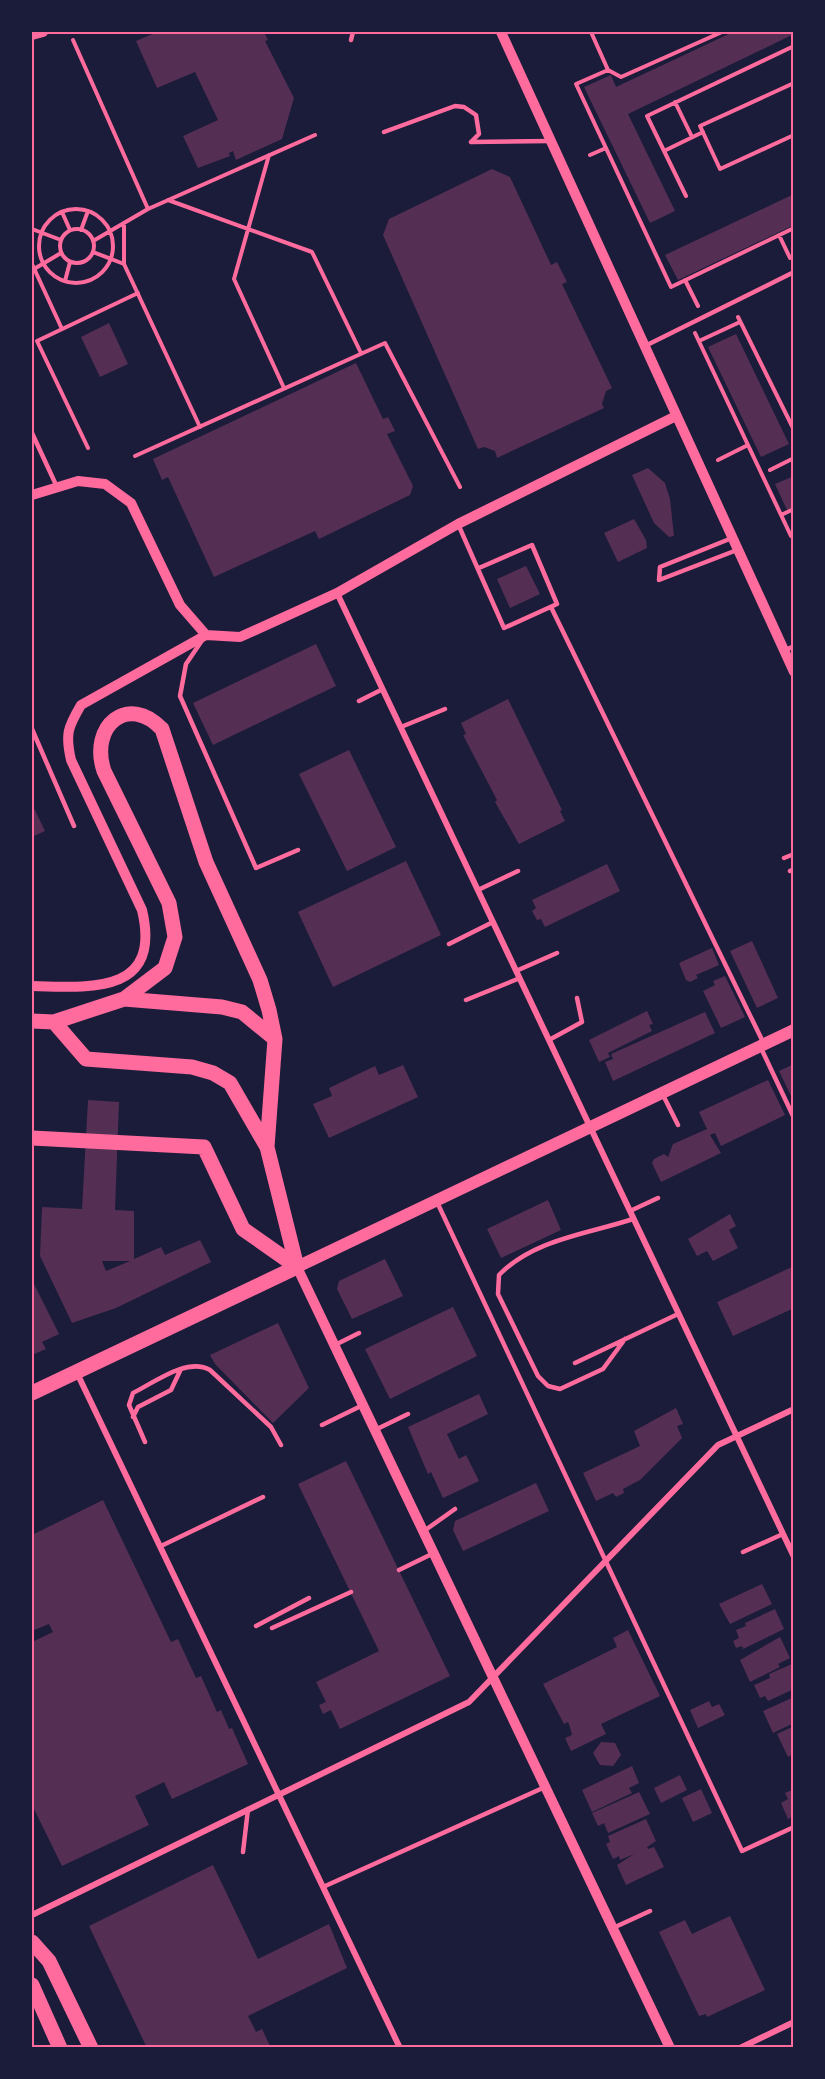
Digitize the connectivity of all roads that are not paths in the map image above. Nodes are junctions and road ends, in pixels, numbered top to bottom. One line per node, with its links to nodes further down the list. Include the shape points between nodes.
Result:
1 (43, 32): 4 (street)
2 (353, 32): 5 (lane)
3 (501, 32): 7 (street)
4 (32, 35)
5 (351, 40)
6 (384, 132): 7 (lane, via 455,106 476,115 479,134 471,142)
7 (550, 141): 9 (street)
8 (794, 272): 9 (lane)
9 (645, 346): 10 (street)
10 (676, 416): 14 (street); 15 (street)
11 (32, 433): 12 (lane)
12 (57, 487): 13 (street); 20 (street, via 78,481 105,484 131,503 180,605)
13 (32, 495)
14 (458, 524): 17 (lane); 18 (street)
15 (732, 538): 16 (street); 16 (lane, via 660,567 658,580)
16 (737, 549): 21 (street)
17 (479, 568): 19 (lane, via 504,628); 19 (lane, via 532,545 557,604)
18 (337, 593): 20 (street, via 240,637); 23 (street)
19 (551, 607): 48 (lane)
20 (207, 635): 29 (lane, via 186,664 180,696 256,868); 39 (street, via 81,705 69,724 71,760 142,910 147,929 142,961 123,978 88,988)
21 (789, 649): 22 (street)
22 (794, 672)
23 (383, 689): 24 (lane); 26 (street)
24 (359, 701)
25 (445, 709): 26 (lane)
26 (401, 727): 33 (street)
27 (32, 729): 28 (lane)
28 (74, 826)
29 (298, 850)
30 (794, 854): 31 (lane)
31 (784, 858)
32 (518, 871): 33 (lane)
33 (478, 890): 34 (street)
34 (493, 922): 35 (lane); 37 (street)
35 (449, 944)
36 (556, 953): 37 (lane)
37 (516, 971): 38 (street)
38 (520, 978): 42 (lane); 47 (street)
39 (32, 986)
40 (577, 998): 47 (lane, via 582,1022)
41 (124, 999): 44 (main road); 46 (main road, via 242,1012); 46 (main road, via 165,968 175,937 169,903 100,759 101,740 107,727 120,717 141,715 162,729 207,862 264,992)
42 (466, 1000)
43 (32, 1021): 44 (main road)
44 (54, 1022): 54 (main road, via 86,1059 192,1067 222,1078 230,1083)
45 (794, 1030): 48 (main road)
46 (275, 1039): 54 (main road)
47 (549, 1040): 52 (street)
48 (762, 1045): 49 (main road); 50 (lane)
49 (662, 1092): 51 (lane); 52 (main road)
50 (794, 1118)
51 (678, 1125)
52 (590, 1127): 56 (main road); 57 (street)
53 (32, 1138): 59 (main road, via 204,1147 243,1229)
54 (267, 1147): 59 (main road)
55 (657, 1198): 57 (lane)
56 (436, 1200): 59 (main road); 85 (lane)
57 (630, 1211): 58 (street)
58 (633, 1219): 60 (street); 62 (lane, via 569,1235 512,1261 499,1275 498,1294 538,1376 548,1386 560,1389 603,1369)
59 (297, 1267): 63 (street); 66 (main road)
60 (678, 1314): 62 (lane); 74 (street)
61 (359, 1333): 63 (lane)
62 (625, 1340): 64 (lane)
63 (335, 1345): 68 (street)
64 (575, 1364)
65 (181, 1369): 71 (lane, via 171,1390 138,1407); 71 (lane, via 134,1393 129,1405); 76 (lane, via 199,1365 210,1370 271,1428)
66 (77, 1372): 67 (main road); 81 (street)
67 (32, 1394)
68 (363, 1405): 72 (lane); 73 (street)
69 (794, 1409): 74 (street)
70 (408, 1414): 73 (lane)
71 (134, 1417): 75 (lane)
72 (322, 1425)
73 (375, 1430): 79 (street)
74 (736, 1436): 80 (street); 85 (street, via 718,1445)
75 (145, 1442)
76 (281, 1445)
77 (262, 1497): 81 (lane)
78 (455, 1509): 79 (lane)
79 (424, 1531): 83 (street)
80 (783, 1534): 82 (lane); 84 (street)
81 (160, 1546): 93 (street)
82 (743, 1552)
83 (434, 1553): 86 (lane); 91 (street)
84 (794, 1557)
85 (607, 1562): 91 (street); 95 (lane, via 742,1851)
86 (399, 1570)
87 (351, 1592): 90 (lane)
88 (309, 1598): 89 (lane)
89 (256, 1626)
90 (272, 1628)
91 (493, 1678): 92 (street); 93 (street, via 469,1702)
92 (546, 1787): 97 (lane); 100 (street)
93 (279, 1793): 94 (street); 97 (street)
94 (248, 1809): 96 (lane); 99 (street)
95 (794, 1827)
96 (243, 1851)
97 (323, 1887): 106 (street)
98 (650, 1911): 100 (lane)
99 (32, 1915)
100 (613, 1928): 107 (street)
101 (32, 1942): 105 (main road, via 49,1961)
102 (32, 1985): 104 (main road)
103 (794, 2022): 108 (street)
104 (60, 2048)
105 (91, 2048)
106 (400, 2048)
107 (670, 2048)
108 (740, 2048)

